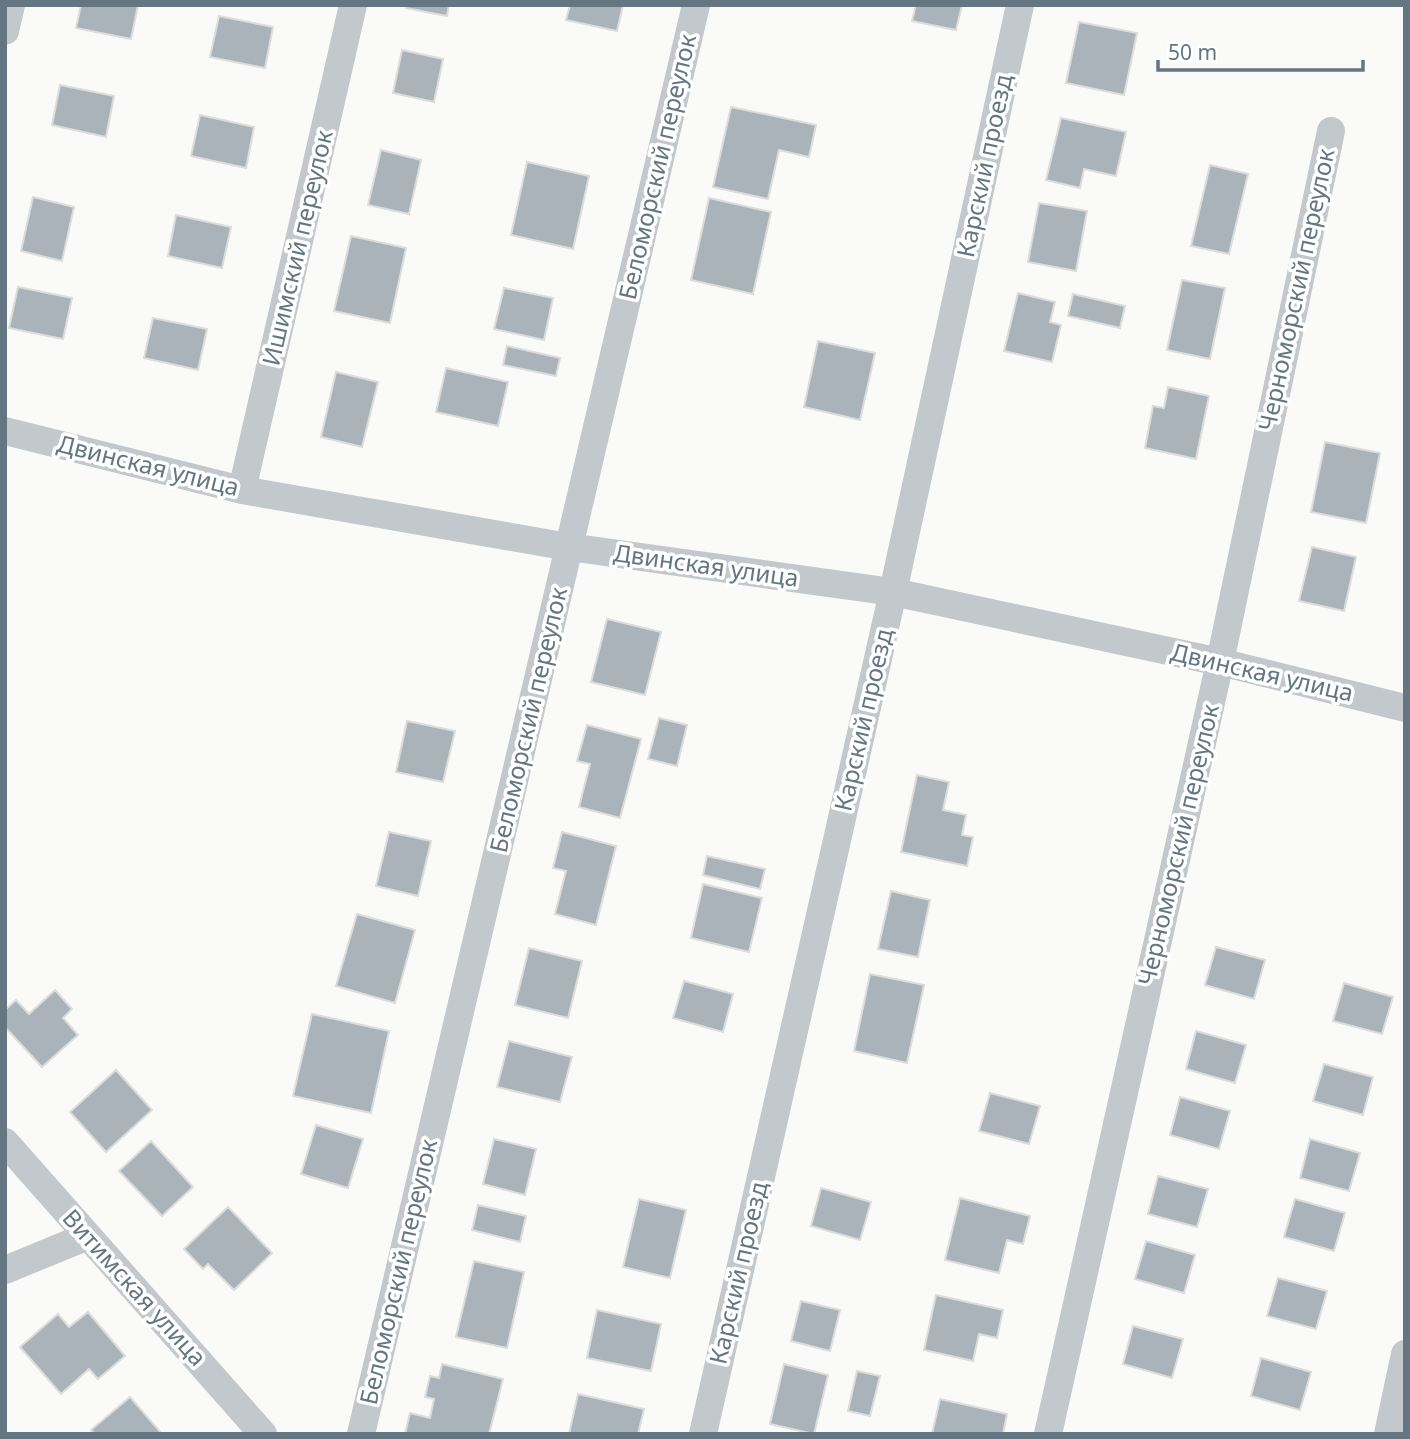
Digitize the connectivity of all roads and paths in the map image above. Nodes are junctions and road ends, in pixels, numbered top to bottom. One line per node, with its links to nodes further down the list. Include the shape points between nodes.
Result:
1 (11, 5): 5 (street)
2 (353, 5): 8 (street, Ишимский переулок)
3 (696, 5): 9 (street, Беломорский переулок)
4 (1020, 5): 10 (street, Карский проезд)
5 (5, 31)
6 (1331, 131): 11 (street, Черноморский переулок)
7 (5, 431): 8 (street, Двинская улица)
8 (242, 490): 9 (street, Двинская улица)
9 (569, 547): 10 (street, Двинская улица); 18 (street, Беломорский переулок)
10 (894, 592): 11 (street, Двинская улица); 19 (street, Карский проезд)
11 (1220, 662): 12 (street, Двинская улица); 20 (street, Черноморский переулок)
12 (1405, 708)
13 (5, 1142): 14 (street, Витимская улица)
14 (88, 1236): 15 (street); 17 (street, Витимская улица)
15 (5, 1270)
16 (1405, 1354): 21 (street)
17 (263, 1434)
18 (361, 1434)
19 (703, 1434)
20 (1048, 1434)
21 (1388, 1434)

